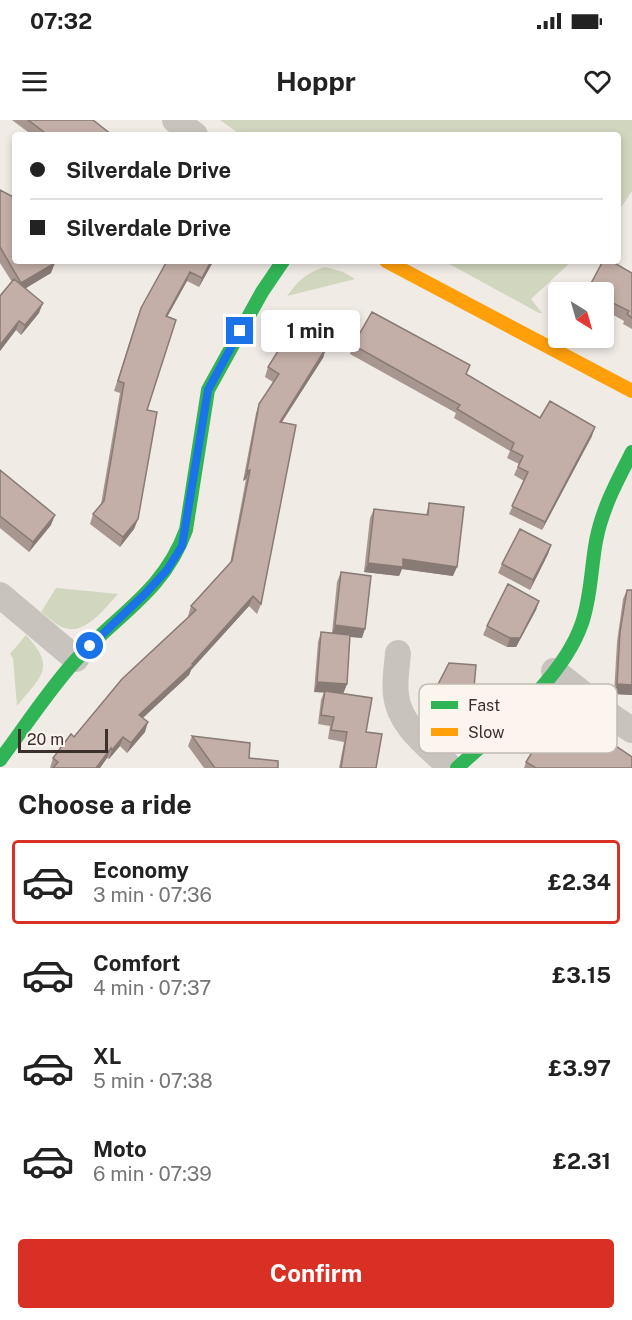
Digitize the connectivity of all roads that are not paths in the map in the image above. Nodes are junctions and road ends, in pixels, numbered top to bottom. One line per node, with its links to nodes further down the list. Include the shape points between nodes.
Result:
1 (175, 120): 2 (street)
2 (191, 132)
3 (281, 264): 9 (street, via 208,390 182,546 145,594)
4 (392, 264): 5 (street)
5 (632, 391)
6 (632, 452): 10 (street, via 612,490 598,531 582,624)
7 (0, 595): 9 (street)
8 (398, 653): 15 (street, via 395,693 399,712)
9 (76, 659): 18 (street)
10 (554, 671): 11 (street); 12 (street)
11 (541, 684)
12 (571, 684)
13 (617, 720): 14 (street)
14 (632, 730)
15 (419, 737)
16 (436, 753): 19 (street)
17 (472, 753): 20 (street)
18 (0, 760)
19 (451, 768)
20 (457, 768)

